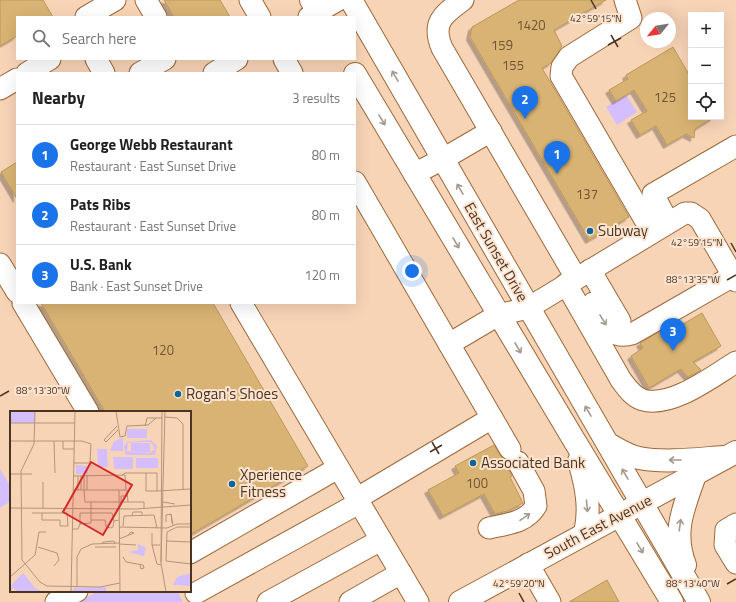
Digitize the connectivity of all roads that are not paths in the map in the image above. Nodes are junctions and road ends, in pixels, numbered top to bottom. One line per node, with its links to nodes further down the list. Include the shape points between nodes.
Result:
1 (115, 0): 10 (street)
2 (146, 0): 11 (street)
3 (154, 0): 12 (street)
4 (250, 0): 13 (street)
5 (338, 0): 9 (street)
6 (351, 0): 31 (main road, East Sunset Drive, one-way to 6)
7 (463, 0): 29 (street, via 446,12 440,21 438,39)
8 (625, 0): 34 (street, via 630,18 569,57 562,67 561,76)
9 (315, 11)
10 (88, 16)
11 (155, 16)
12 (163, 16)
13 (259, 16)
14 (48, 60): 20 (street)
15 (97, 60): 21 (street)
16 (163, 60): 22 (street)
17 (235, 60): 23 (street)
18 (285, 60): 24 (street)
19 (347, 60): 25 (main road, East Sunset Drive)
20 (29, 72)
21 (103, 72)
22 (142, 72)
23 (216, 72)
24 (291, 72)
25 (354, 72)
26 (356, 76): 32 (main road, East Sunset Drive, one-way to 32)
27 (16, 80): 28 (street)
28 (0, 89)
29 (491, 131): 31 (street); 36 (street)
30 (736, 146): 34 (street, via 653,194)
31 (443, 159): 32 (street); 41 (main road, East Sunset Drive, one-way to 31)
32 (414, 174): 42 (main road, East Sunset Drive, one-way to 42)
33 (356, 184): 44 (street)
34 (660, 227): 36 (street); 37 (street, via 686,212 700,219)
35 (0, 264): 38 (street)
36 (578, 278): 41 (street); 43 (street); 43 (street, one-way to 43, via 575,288 589,299 611,332 620,336); 45 (street, via 621,380 628,390 642,400 661,401 679,395)
37 (734, 278): 43 (street)
38 (16, 290)
39 (25, 304): 46 (street)
40 (242, 304): 51 (street)
41 (528, 308): 42 (street); 49 (main road, East Sunset Drive, one-way to 41)
42 (498, 315): 44 (street); 48 (main road, East Sunset Drive, one-way to 48)
43 (628, 335)
44 (449, 344): 47 (street)
45 (736, 362)
46 (87, 411)
47 (492, 418): 53 (street); 57 (street, one-way to 47, via 516,523 536,506 534,491)
48 (574, 440): 55 (main road, East Sunset Drive); 58 (main road, one-way to 58, via 585,484 588,519)
49 (608, 444): 50 (main road, one-way to 49, via 676,460 639,458); 54 (main road, East Sunset Drive, one-way to 49)
50 (732, 454): 52 (main road, South East Avenue)
51 (338, 468): 53 (street); 60 (street)
52 (695, 475): 54 (main road, South East Avenue); 73 (main road, one-way to 52, via 681,555 679,533 682,510)
53 (358, 501): 59 (street); 65 (street)
54 (642, 503): 55 (main road, South East Avenue); 73 (main road, East Sunset Drive)
55 (619, 514): 58 (main road, South East Avenue); 72 (main road, East Sunset Drive, one-way to 72)
56 (736, 524): 62 (street, via 726,530 725,545)
57 (489, 528)
58 (585, 533): 61 (main road, South East Avenue)
59 (381, 540): 63 (street); 67 (street)
60 (191, 553)
61 (528, 564): 70 (main road, South East Avenue); 71 (street)
62 (736, 564)
63 (400, 573): 68 (street); 69 (street)
64 (74, 592): 66 (street)
65 (196, 592)
66 (56, 602)
67 (268, 602)
68 (350, 602)
69 (418, 602)
70 (460, 602)
71 (550, 602)
72 (672, 602)
73 (699, 602)

